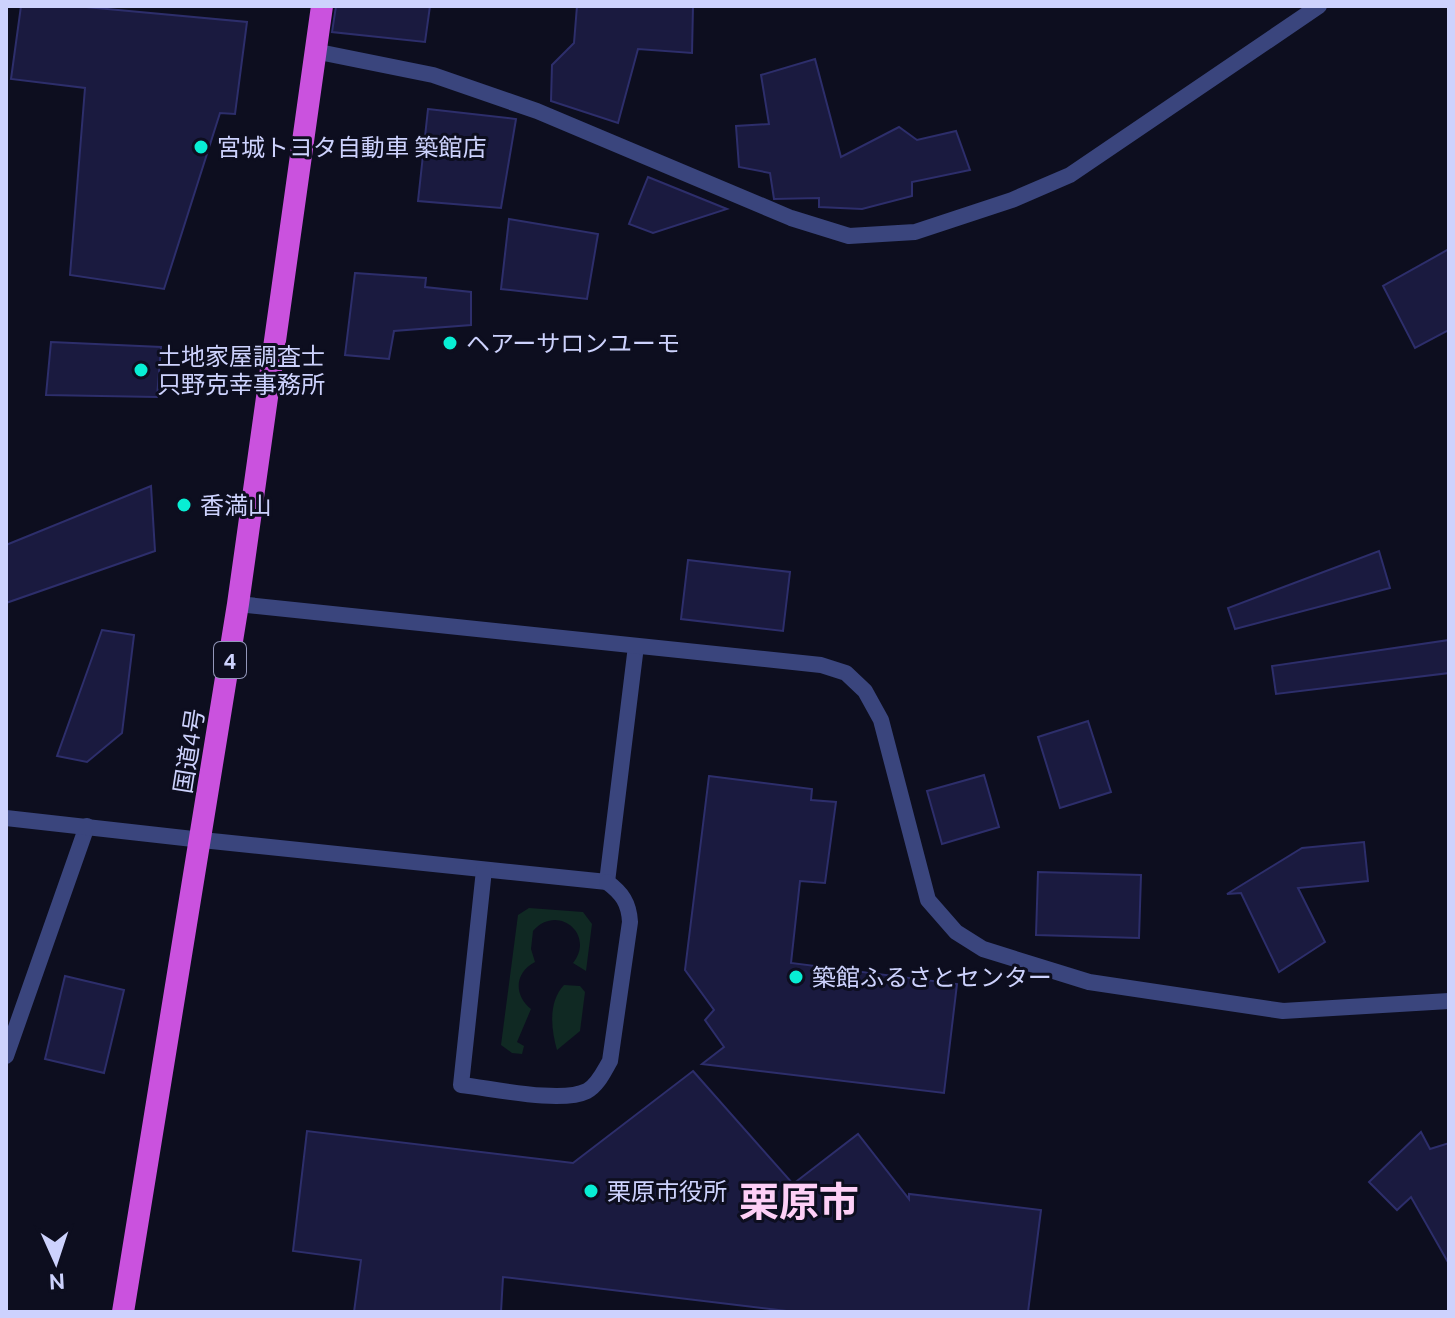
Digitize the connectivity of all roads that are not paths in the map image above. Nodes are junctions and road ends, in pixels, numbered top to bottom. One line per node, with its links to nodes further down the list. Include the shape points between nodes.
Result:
1 (322, 6): 3 (highway, 国道4号 / 4)
2 (1319, 6): 3 (street, via 1070,175 915,232 849,236 791,218 463,85)
3 (314, 51): 4 (highway, 国道4号 / 4)
4 (238, 604): 5 (street); 8 (highway, 国道4号 / 4)
5 (636, 646): 10 (street); 11 (street, via 821,665 846,673 865,691 881,720 928,900 956,932 983,949 1089,982 1283,1011)
6 (6, 818): 7 (street)
7 (87, 826): 8 (street); 12 (street)
8 (202, 840): 9 (street); 13 (highway, 国道4号 / 4)
9 (484, 870): 10 (street); 10 (street, via 461,1085 566,1096 587,1091 610,1061 630,922 621,893)
10 (607, 882)
11 (1449, 1001)
12 (6, 1056)
13 (123, 1312)

